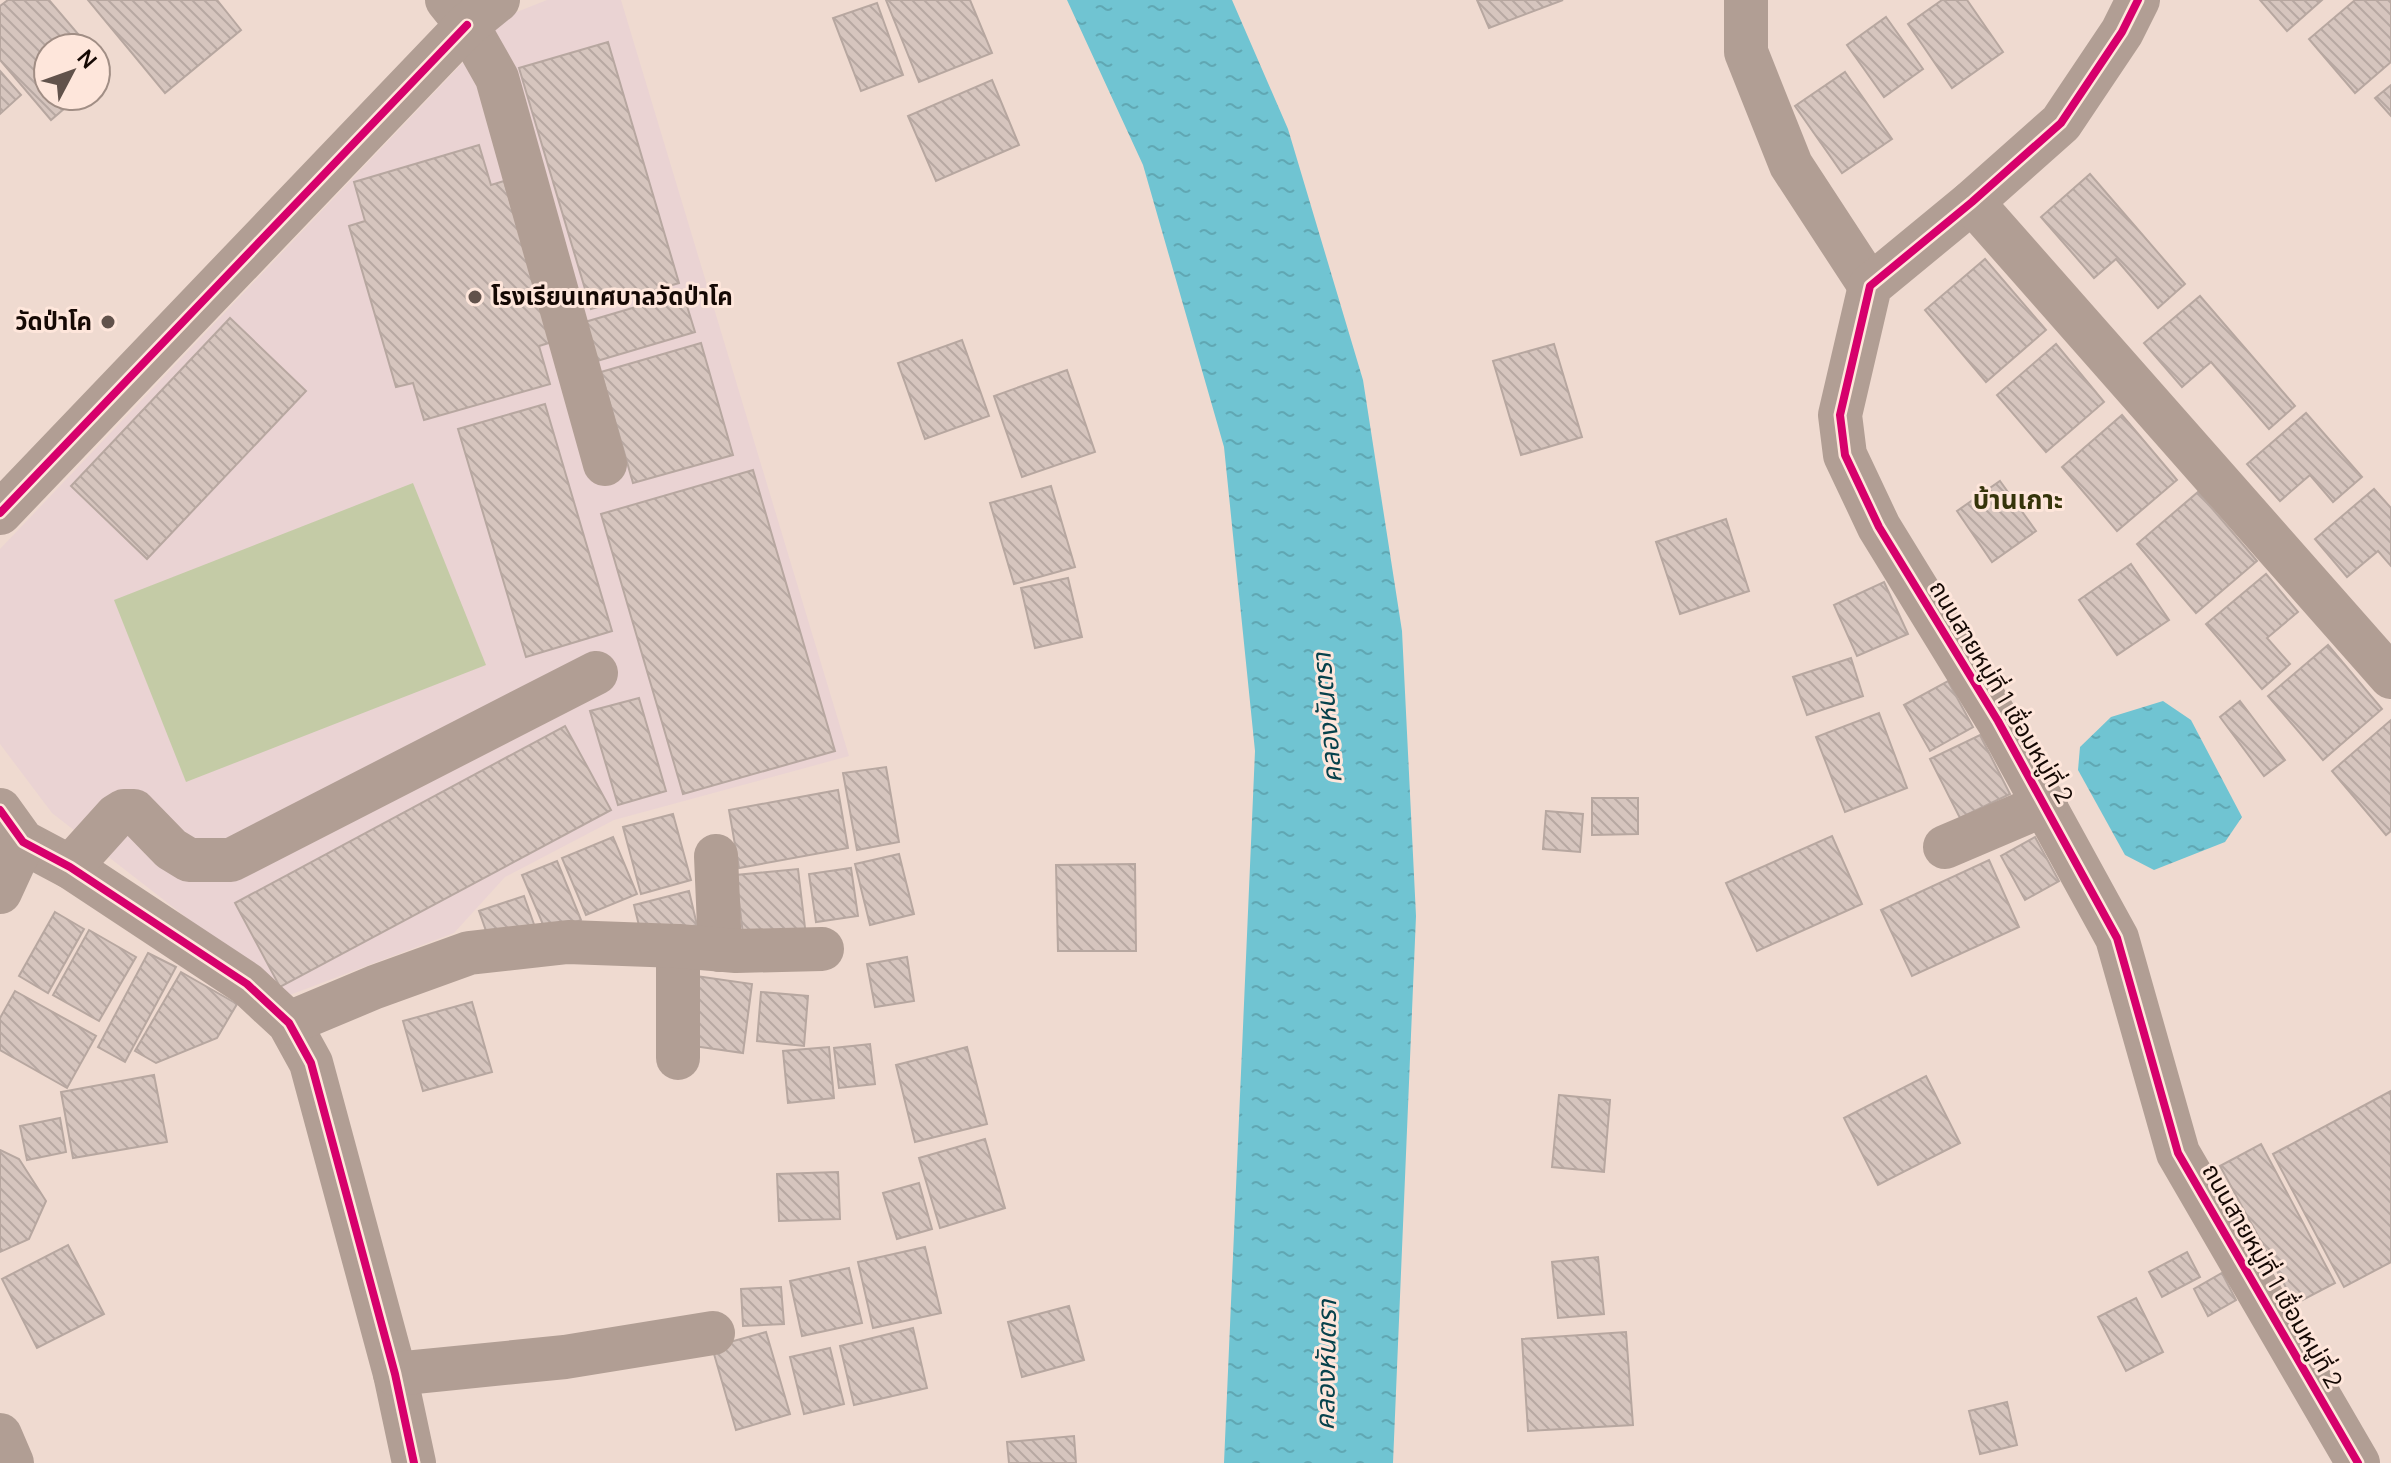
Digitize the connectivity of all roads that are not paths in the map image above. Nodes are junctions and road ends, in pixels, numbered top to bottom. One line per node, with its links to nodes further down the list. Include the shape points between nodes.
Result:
1 (1746, 0): 5 (street, via 1746,52 1791,165)
2 (2138, 0): 4 (street, via 2061,123)
3 (471, 8): 6 (street, via 497,78); 7 (street)
4 (1972, 202): 5 (street); 9 (street)
5 (1870, 286): 10 (street, ถนนสายหมู่ที่ 1 เชื่อมหมู่ที่ 2, via 1840,415 1845,455 1879,527)
6 (605, 464)
7 (0, 513)
8 (596, 673): 14 (street, via 231,860 189,860 134,811 124,811)
9 (2391, 677)
10 (2046, 804): 12 (street); 25 (street, ถนนสายหมู่ที่ 1 เชื่อมหมู่ที่ 2, via 2117,938 2178,1153)
11 (12, 826): 14 (street); 15 (street)
12 (1945, 847)
13 (716, 856): 16 (street)
14 (70, 867): 18 (street, via 247,984)
15 (0, 892)
16 (699, 948): 17 (street); 18 (street, via 568,942 469,953); 19 (street)
17 (822, 949)
18 (289, 1023): 21 (street, via 311,1063)
19 (678, 1058)
20 (713, 1333): 21 (street, via 565,1357)
21 (395, 1374): 24 (street)
22 (0, 1435): 23 (street)
23 (12, 1463)
24 (414, 1463)
25 (2358, 1463)

